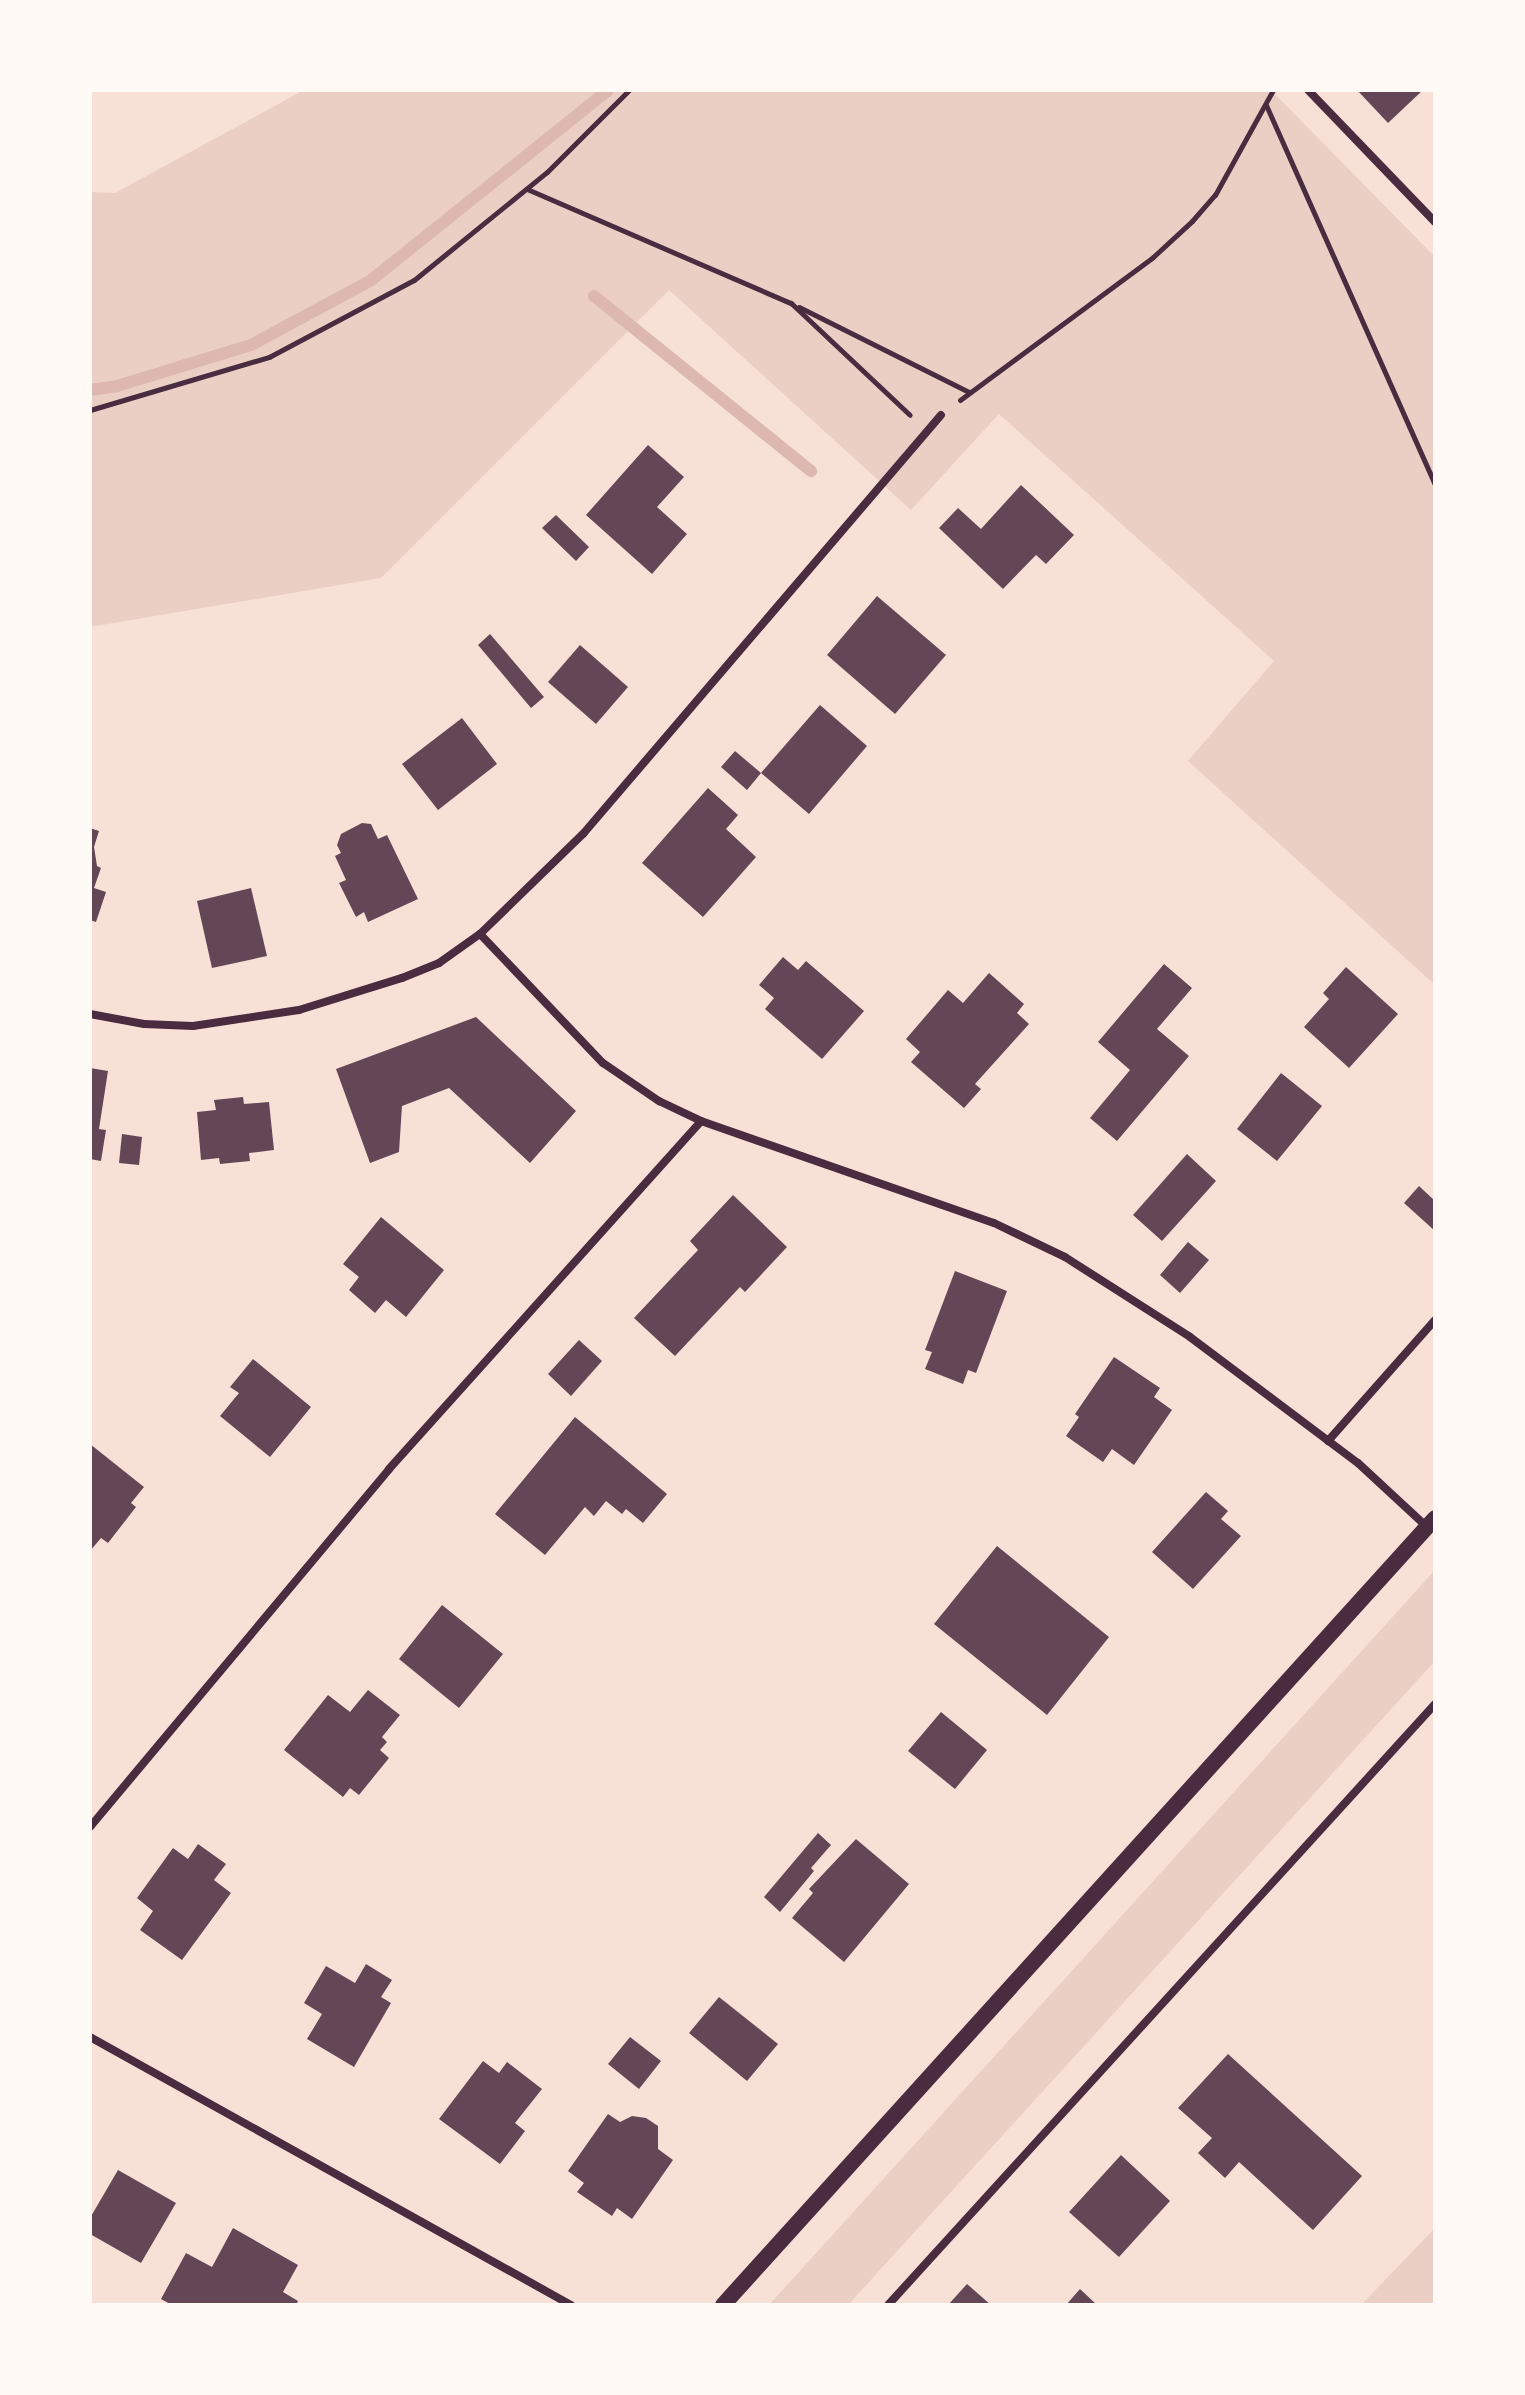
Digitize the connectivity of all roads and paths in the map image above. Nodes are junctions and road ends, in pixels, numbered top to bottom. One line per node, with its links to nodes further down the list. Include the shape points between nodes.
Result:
1 (629, 90): 5 (path)
2 (1273, 90): 4 (path)
3 (1308, 90): 6 (street)
4 (1266, 105): 8 (path, via 1215,195 1192,221 1111,290); 12 (path)
5 (527, 189): 7 (path); 9 (path, via 414,280 269,357)
6 (1435, 222)
7 (791, 303): 8 (path); 11 (path)
8 (970, 392): 10 (path)
9 (90, 410)
10 (941, 415): 11 (street)
11 (927, 431): 13 (street, via 583,834)
12 (1435, 484)
13 (480, 934): 14 (street, via 439,963 299,1010 193,1026); 15 (street, via 603,1063 659,1101)
14 (90, 1014)
15 (701, 1121): 17 (street, via 994,1223 1065,1257 1190,1337); 20 (street, via 389,1469)
16 (1435, 1320): 17 (street)
17 (1328, 1441): 18 (street)
18 (1431, 1522): 23 (main road)
19 (1435, 1704): 24 (street)
20 (90, 1827)
21 (90, 2037): 22 (street)
22 (571, 2305)
23 (723, 2305)
24 (888, 2305)

